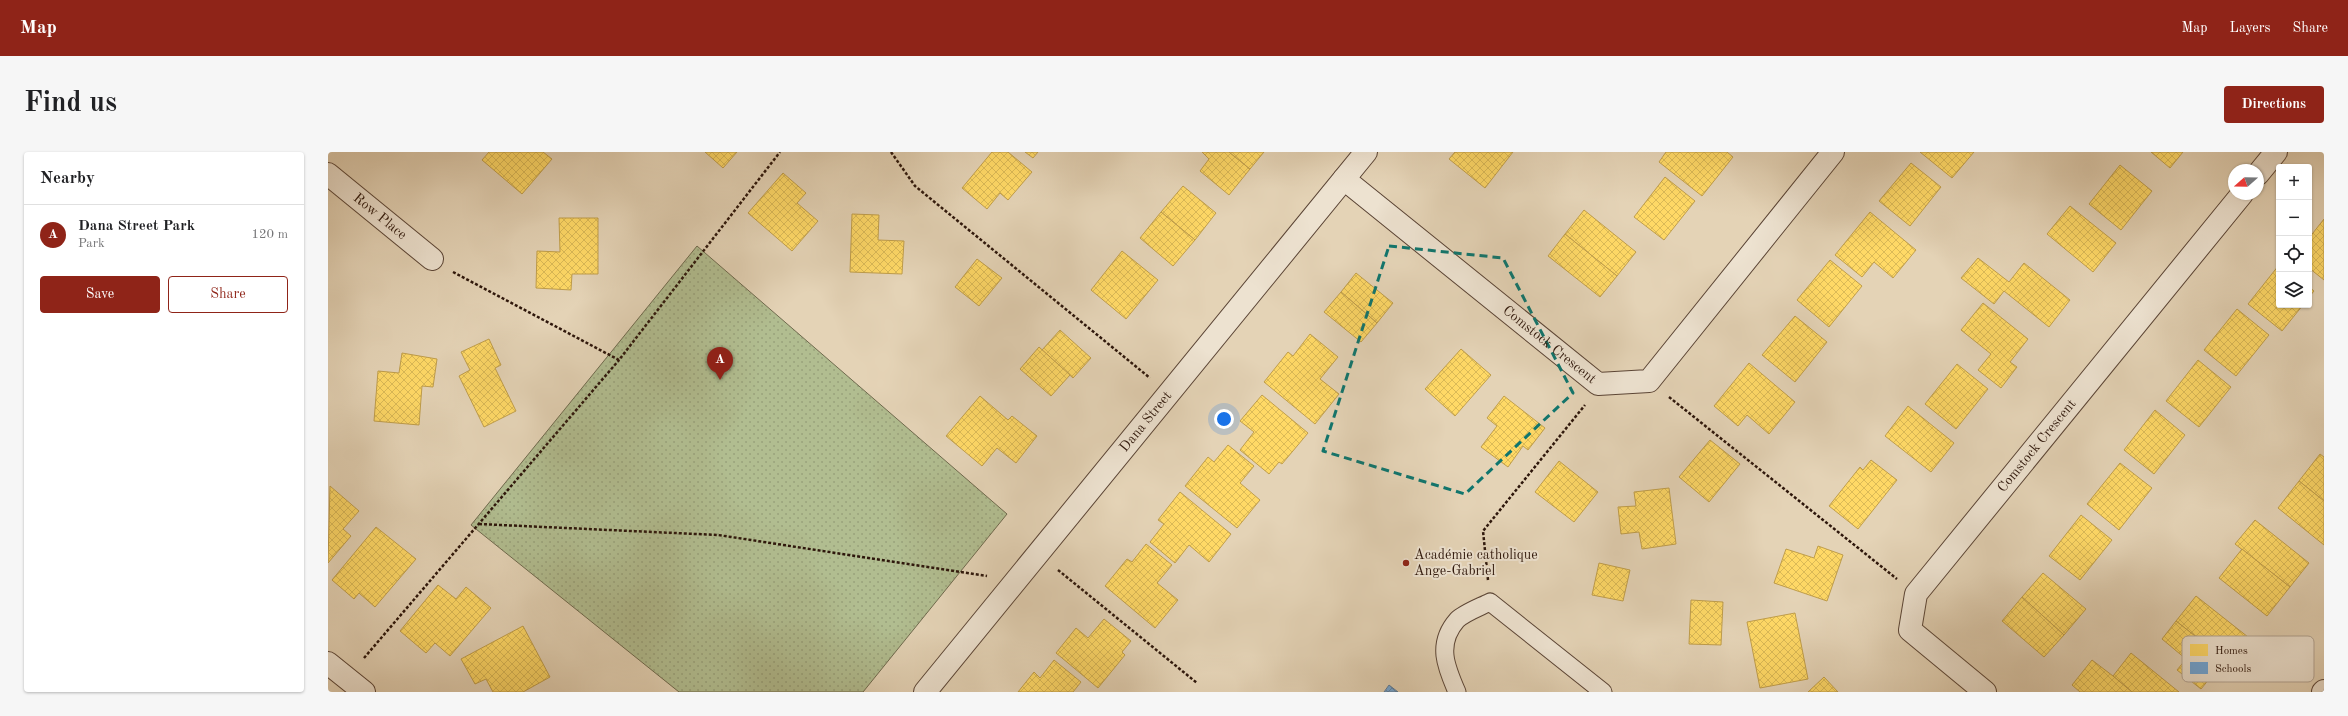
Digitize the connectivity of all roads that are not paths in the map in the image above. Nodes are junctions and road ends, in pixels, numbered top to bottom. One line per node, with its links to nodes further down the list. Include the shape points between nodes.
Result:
1 (1366, 152): 6 (street, Dana Street)
2 (1833, 152): 6 (street, Comstock Crescent, via 1649,381 1598,384)
3 (2276, 152): 4 (street)
4 (2264, 167)
5 (328, 174): 8 (street, Row Place)
6 (1344, 179): 11 (street, Dana Street)
7 (2237, 200): 14 (street, Comstock Crescent, via 1916,594 1910,630)
8 (432, 259)
9 (328, 663): 10 (street)
10 (364, 692)
11 (925, 692)
12 (1457, 692): 13 (lane, via 1447,669 1444,644 1458,620 1490,602)
13 (1603, 692)
14 (1985, 692)

